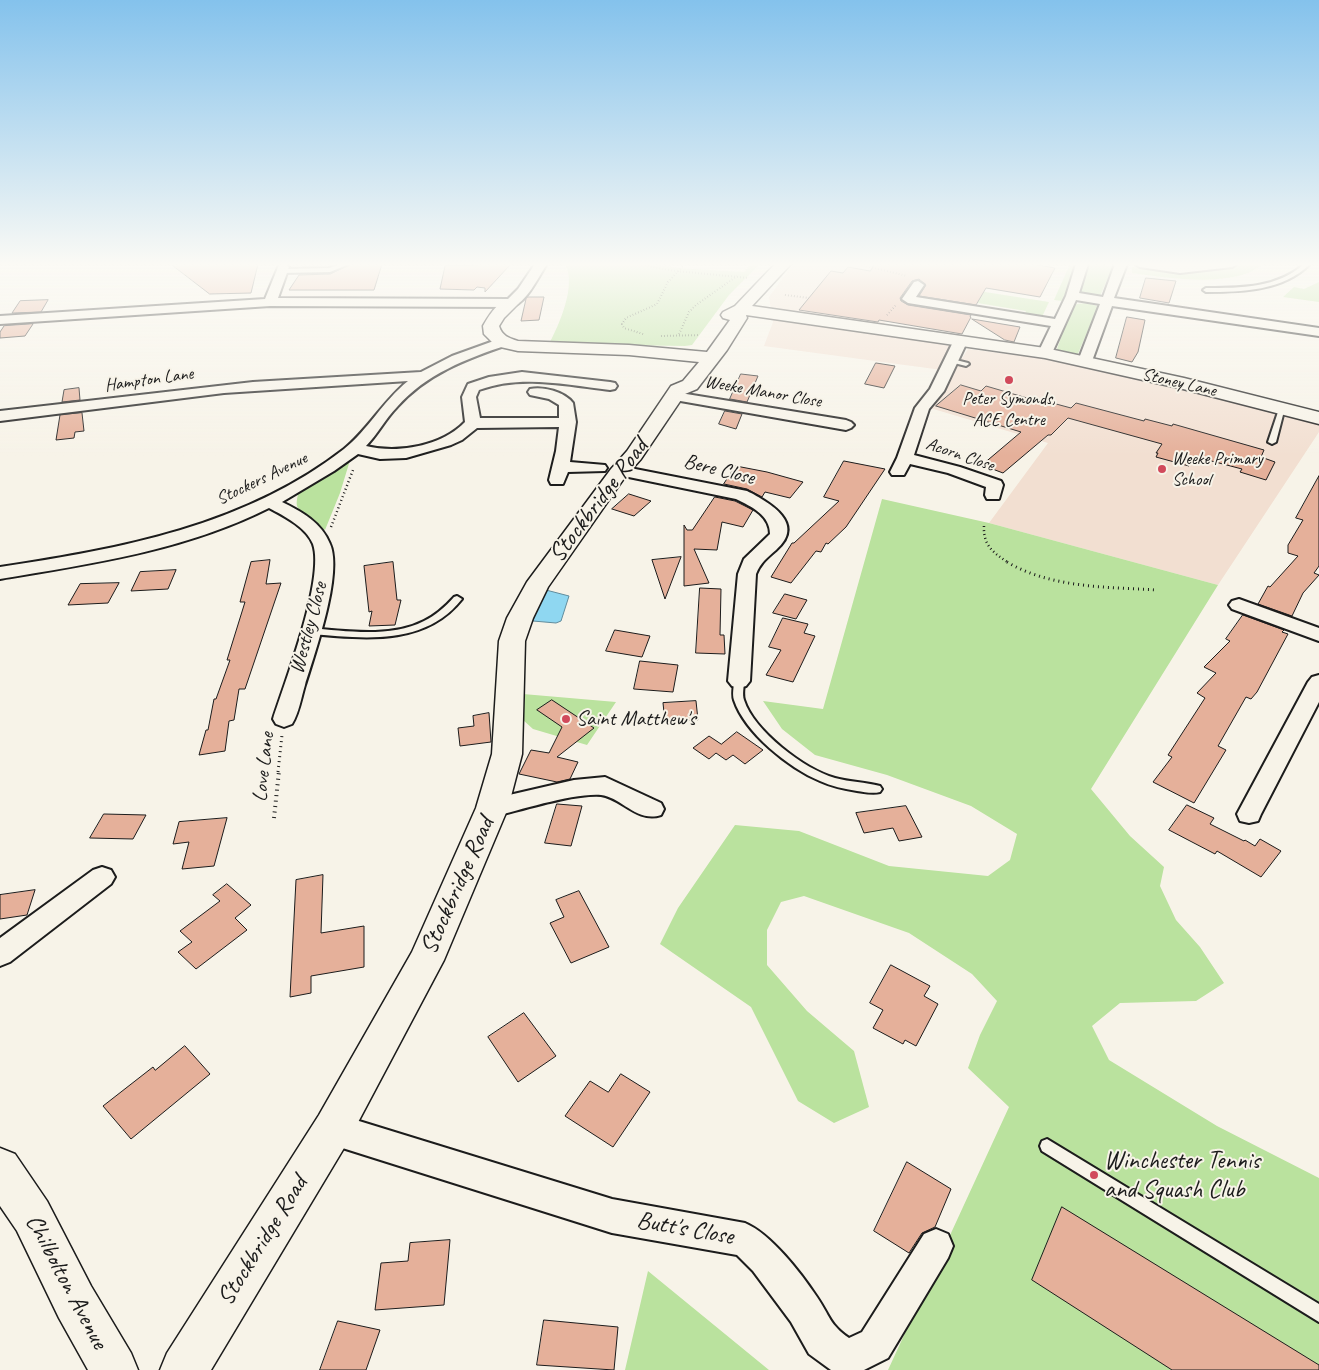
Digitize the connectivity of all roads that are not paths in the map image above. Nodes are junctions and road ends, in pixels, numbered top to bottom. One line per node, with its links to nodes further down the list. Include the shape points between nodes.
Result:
1 (491, 328): 9 (main road)
2 (712, 328): 12 (main road, Stockbridge Road)
3 (732, 328): 13 (main road, Stockbridge Road)
4 (868, 328): 10 (main road, Stoney Lane)
5 (1056, 328): 11 (street)
6 (1097, 328): 14 (street)
7 (1291, 328): 8 (street)
8 (1319, 332)
9 (502, 342): 12 (main road, via 537,348); 15 (street, Stockers Avenue, via 477,349)
10 (960, 342): 11 (main road, Stoney Lane); 28 (street, Acorn Close, via 959,363 922,408 902,465 954,470 995,485)
11 (1045, 353): 14 (main road, Stoney Lane)
12 (692, 355): 13 (main road); 18 (main road, Stockbridge Road, via 674,382)
13 (712, 358): 18 (main road, Stockbridge Road, via 690,385)
14 (1085, 361): 19 (main road, Stoney Lane)
15 (424, 376): 20 (street, Hampton Lane, via 197,392); 26 (street, Stockers Avenue, via 392,404)
16 (610, 386): 23 (street, via 522,376 489,380 473,387 469,397)
17 (535, 392): 22 (street, via 554,396 566,403)
18 (676, 393): 24 (street, Weeke Manor Close); 27 (main road, Stockbridge Road, via 634,456)
19 (1282, 407): 21 (main road, Stoney Lane); 25 (lane)
20 (0, 416)
21 (1319, 418)
22 (568, 422): 23 (street); 27 (street, Bere Close, via 560,473)
23 (473, 423): 26 (street, via 454,438 410,452 384,454)
24 (846, 425)
25 (1272, 442)
26 (354, 448): 29 (street, Stockers Avenue, via 328,469)
27 (610, 469): 35 (street, Bere Close, via 741,495 760,504 779,526 778,536 751,563 747,574); 39 (main road, Stockbridge Road, via 520,618 512,641 506,754)
28 (994, 495)
29 (270, 502): 30 (street, Stockers Avenue, via 170,539 55,565); 33 (street, Westley Close, via 302,521 323,546 321,589)
30 (0, 573)
31 (457, 599): 33 (lane, via 439,616 398,633)
32 (1239, 605): 34 (street)
33 (310, 631): 37 (street, Westley Close)
34 (1319, 635)
35 (739, 681): 38 (lane, via 739,699 746,715 800,766 822,778 848,786)
36 (1319, 682): 41 (street)
37 (284, 720)
38 (876, 789)
39 (492, 808): 40 (street, via 574,789 606,786); 44 (main road, Stockbridge Road, via 426,960)
40 (652, 809)
41 (1249, 814)
42 (102, 877): 43 (street)
43 (0, 954)
44 (333, 1129): 47 (street, Butt's Close, via 612,1216 745,1240 765,1259 804,1309 822,1341 847,1359 875,1345); 50 (main road, Stockbridge Road)
45 (1047, 1146): 48 (lane)
46 (0, 1169): 49 (main road, Chilbolton Avenue, via 32,1216)
47 (936, 1246)
48 (1319, 1314)
49 (114, 1370)
50 (184, 1370)

